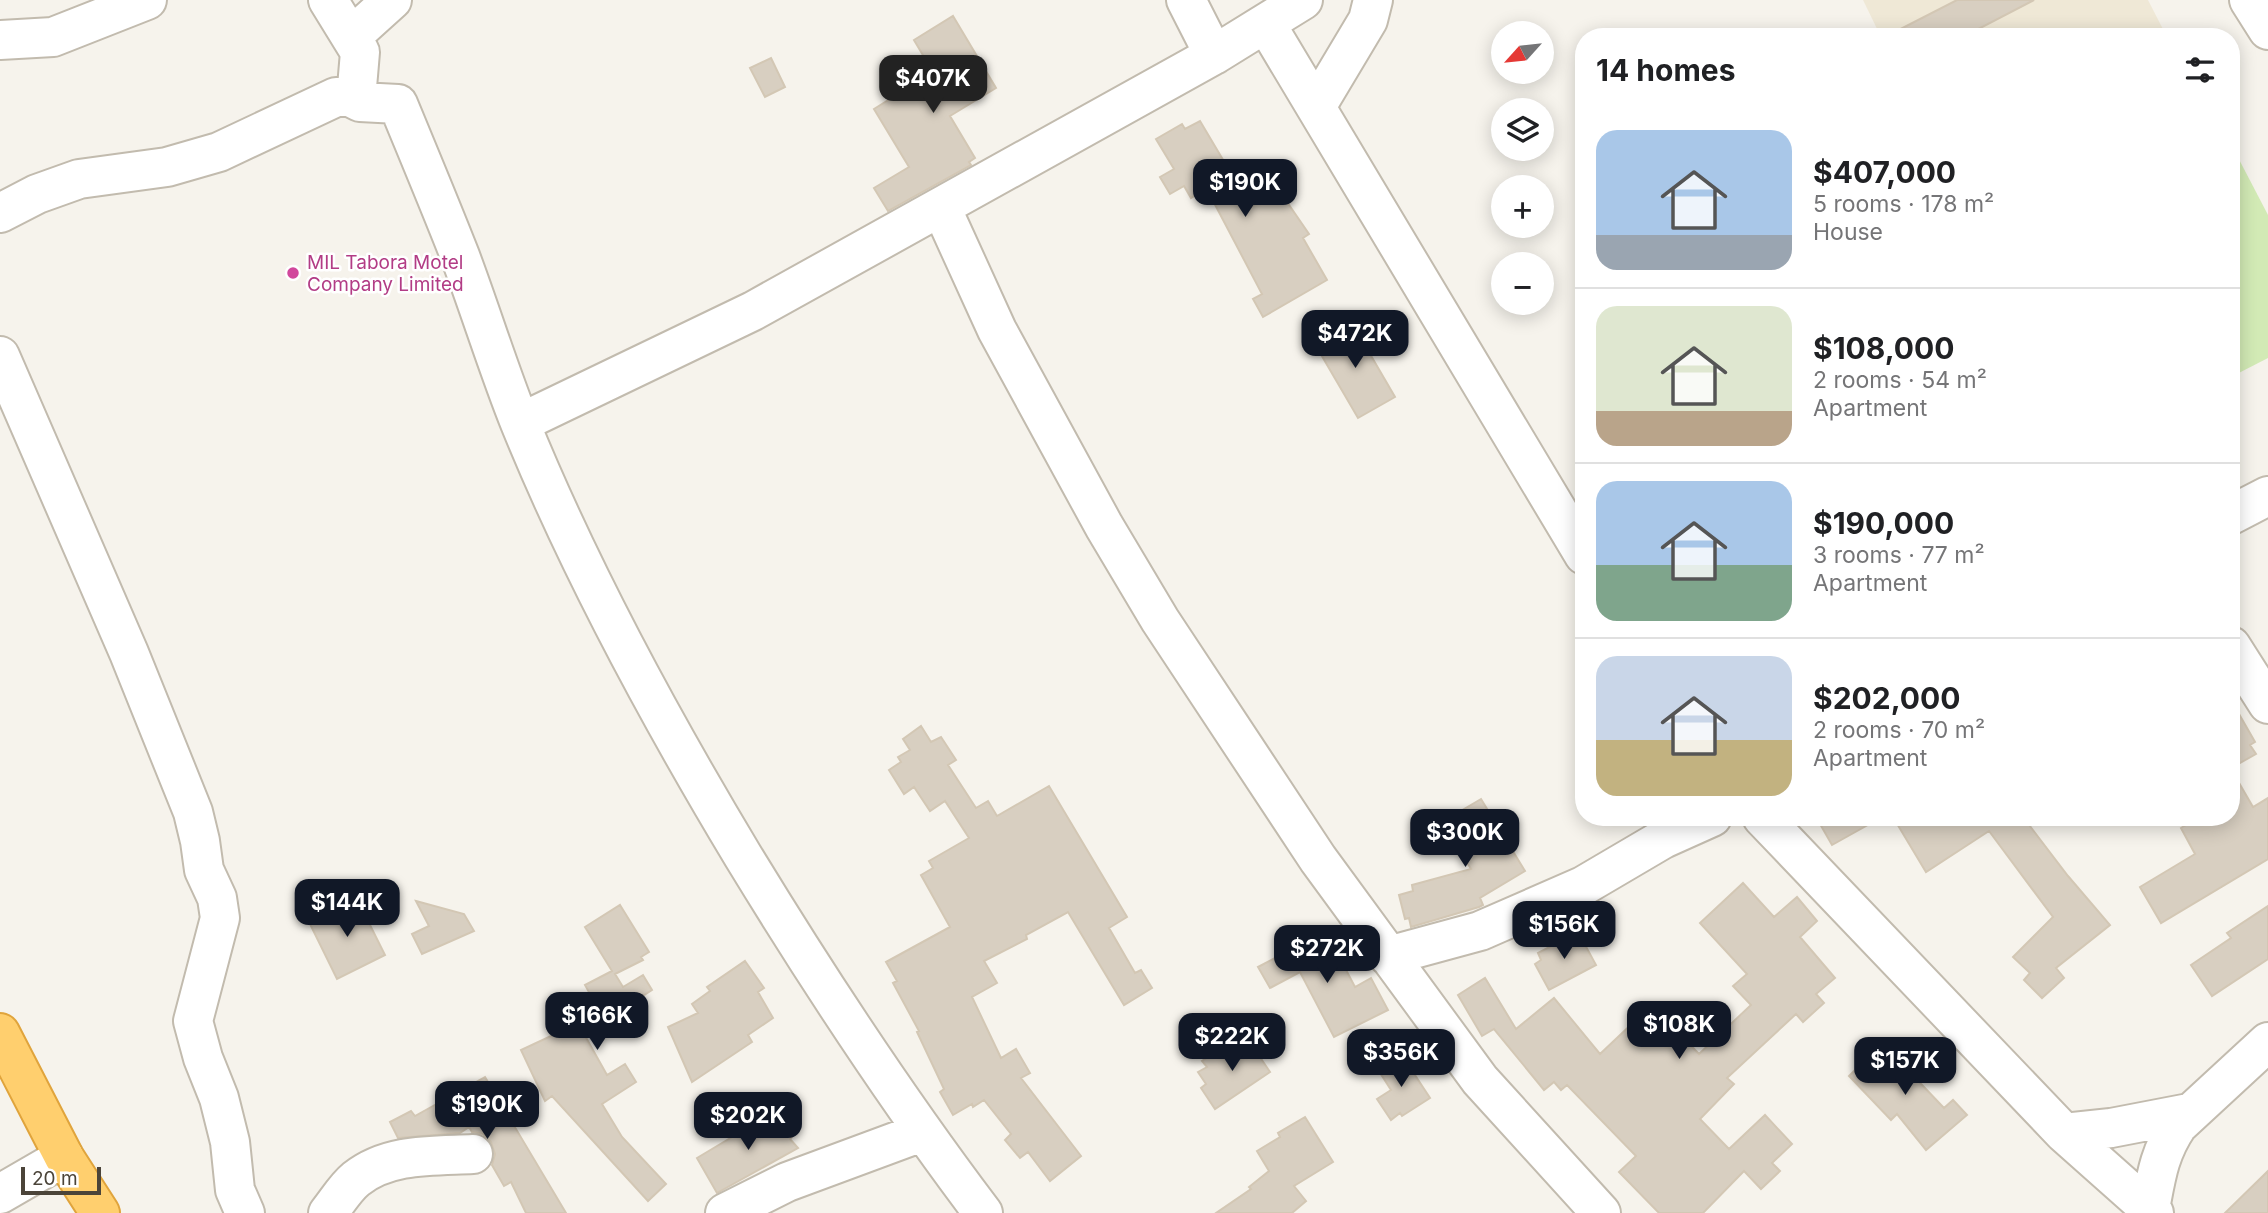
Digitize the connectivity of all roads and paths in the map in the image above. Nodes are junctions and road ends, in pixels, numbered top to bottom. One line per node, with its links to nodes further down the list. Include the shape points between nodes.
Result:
1 (147, 0): 11 (street, via 53,37)
2 (328, 0): 10 (street)
3 (392, 0): 10 (street)
4 (1186, 0): 12 (street)
5 (1303, 0): 8 (street)
6 (1373, 0): 14 (street, via 1368,20)
7 (2249, 0): 9 (street)
8 (1266, 24): 12 (street); 14 (street)
9 (2268, 30)
10 (351, 37): 13 (street, via 360,52)
11 (0, 40)
12 (1214, 55): 15 (street)
13 (356, 99): 16 (street, via 336,97 190,161 65,183); 18 (street, via 398,104)
14 (1316, 107): 21 (street)
15 (941, 207): 18 (street, via 753,311); 26 (street, via 997,330 1160,620 1311,849)
16 (0, 213)
17 (0, 356): 37 (street, via 193,812 204,870 220,918 193,1021 219,1098 235,1190)
18 (520, 423): 30 (street, via 611,617 693,773 842,1016)
19 (2268, 496): 20 (street)
20 (2240, 510)
21 (1575, 540)
22 (2240, 660): 23 (street)
23 (2268, 704)
24 (1692, 826): 26 (street, via 1583,886 1480,932)
25 (1771, 826): 31 (street)
26 (1388, 956): 41 (street, via 1479,1080)
27 (0, 1033): 33 (highway)
28 (2268, 1042): 29 (street)
29 (2189, 1113): 31 (street); 35 (street, via 2160,1158)
30 (922, 1132): 39 (street, via 787,1182); 40 (street)
31 (2064, 1133): 35 (street)
32 (473, 1154): 38 (street, via 415,1157 373,1167 354,1181)
33 (64, 1157): 34 (street); 36 (highway)
34 (0, 1194)
35 (2152, 1211)
36 (100, 1213)
37 (245, 1213)
38 (328, 1213)
39 (725, 1213)
40 (983, 1213)
41 (1601, 1213)

